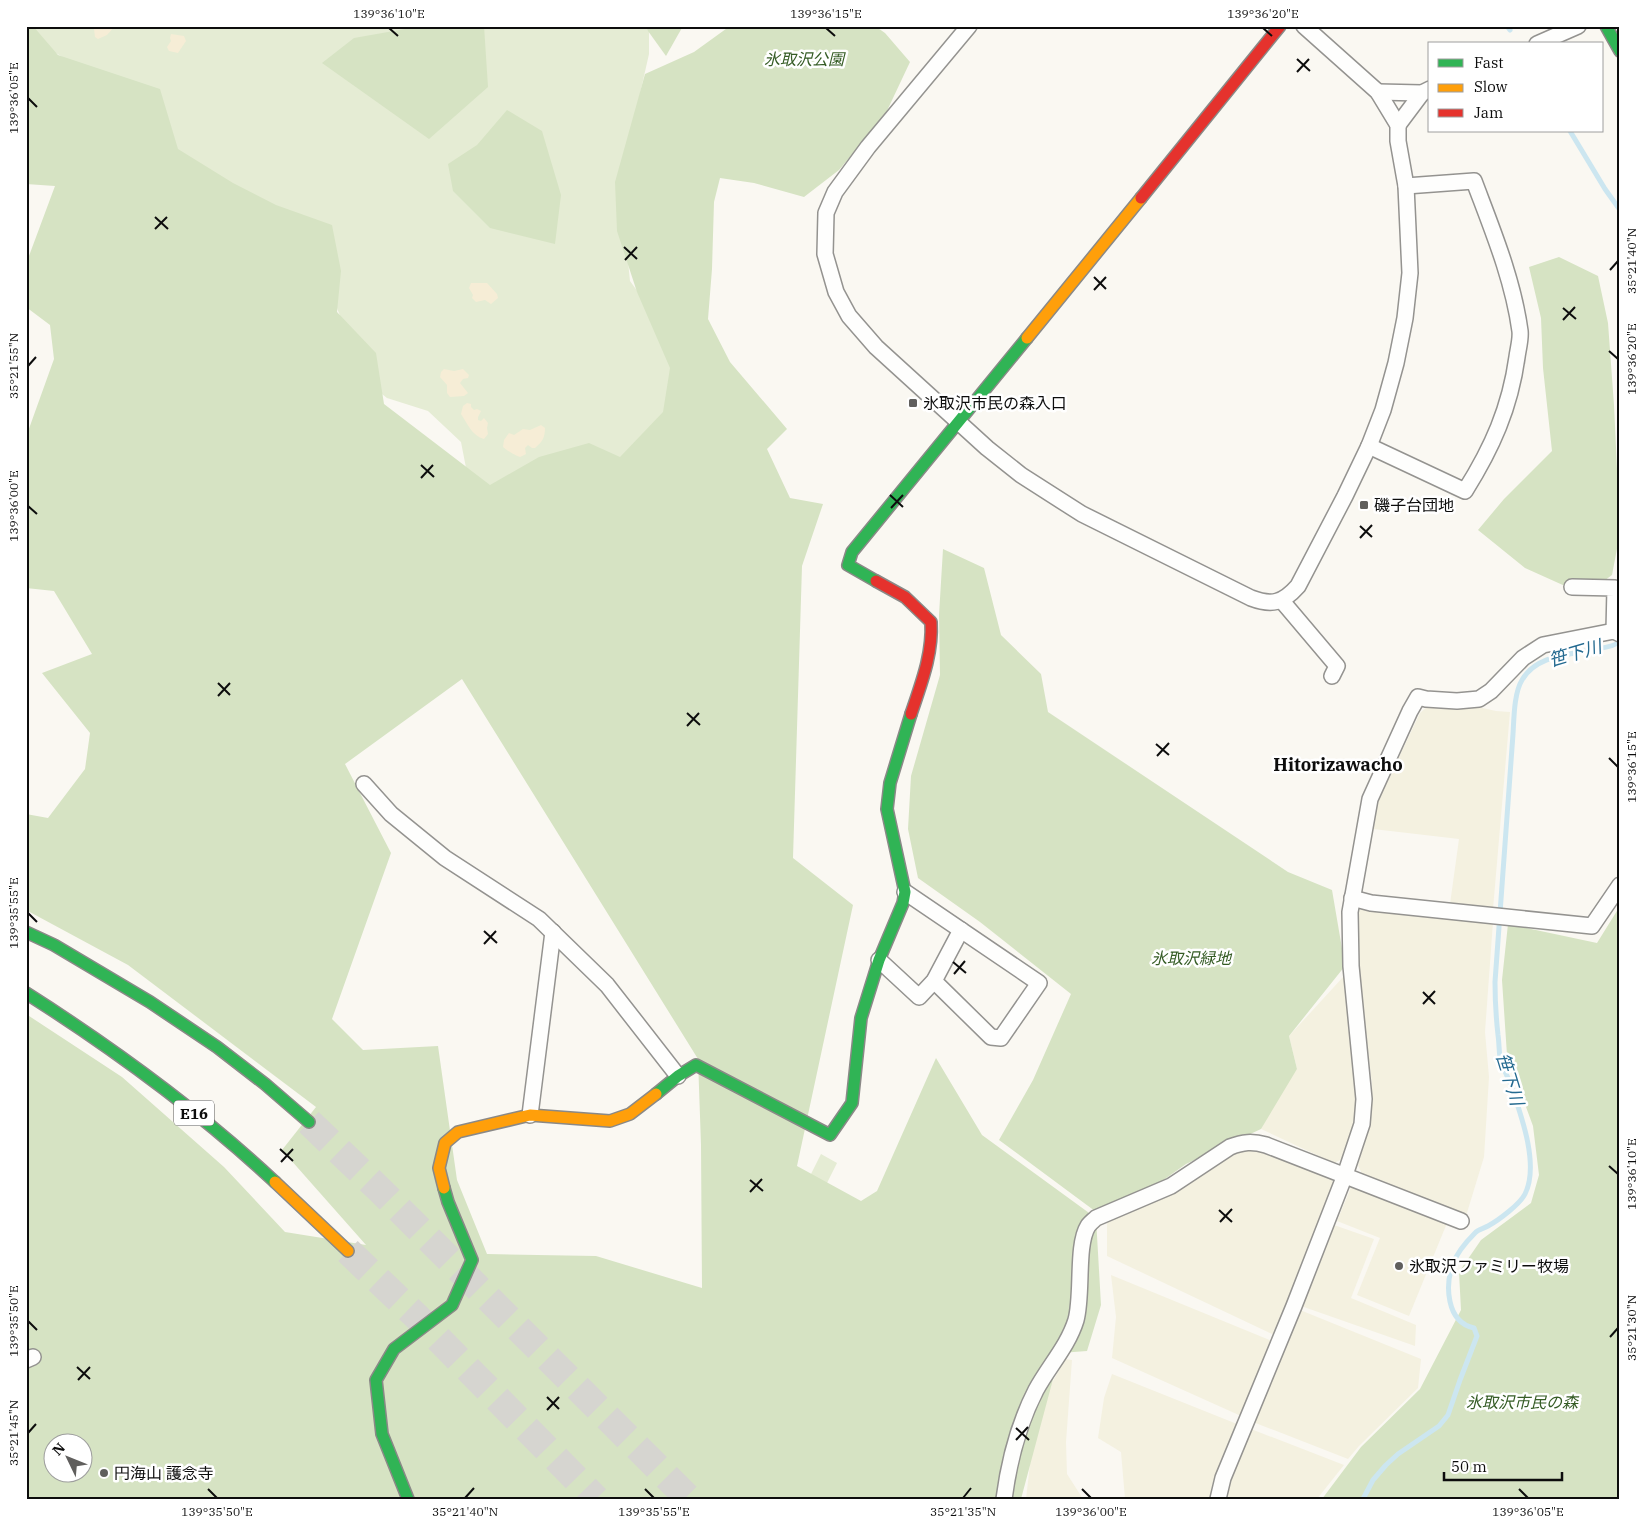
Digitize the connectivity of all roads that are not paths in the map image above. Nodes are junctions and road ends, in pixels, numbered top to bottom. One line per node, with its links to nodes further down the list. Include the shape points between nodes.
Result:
1 (969, 26): 12 (street, via 868,147 835,192 826,212 825,254 836,292 849,316 876,347)
2 (1280, 26): 12 (main road)
3 (1304, 26): 9 (street)
4 (1578, 26): 6 (street)
5 (1606, 26): 7 (main road)
6 (1542, 42)
7 (1620, 51)
8 (1426, 91): 9 (street); 10 (street)
9 (1378, 92): 10 (street)
10 (1398, 125): 11 (street)
11 (1406, 186): 13 (street, via 1410,273 1405,318 1383,410); 13 (street, via 1474,181 1509,281 1520,332 1514,377 1506,412 1493,443 1465,491)
12 (959, 422): 15 (street, via 1021,475 1082,514 1250,598 1264,603); 20 (main road, via 852,552 848,564 905,598 931,622 932,640 925,671 890,783 887,809)
13 (1369, 446): 15 (street, via 1298,586)
14 (1572, 587): 16 (street, via 1615,588)
15 (1282, 600): 17 (street, via 1337,666)
16 (1617, 633): 21 (street, via 1543,645 1523,658 1479,699 1457,701 1418,697 1370,798)
17 (1332, 676)
18 (364, 784): 24 (street, via 391,814 445,858 539,919)
19 (1620, 885): 21 (street, via 1592,926)
20 (905, 892): 22 (street); 25 (main road)
21 (1352, 898): 31 (street, via 1351,966 1364,1100 1362,1124)
22 (961, 930): 26 (street); 26 (street, via 1039,983 1001,1038 991,1037)
23 (26, 932): 30 (main road, via 54,945 165,1012 217,1047)
24 (553, 932): 28 (street, via 607,985); 29 (street)
25 (879, 960): 26 (street, via 919,997); 28 (main road, via 860,1018 852,1104 830,1135 696,1065)
26 (934, 981)
27 (26, 993): 33 (main road, E16, via 102,1043 189,1109 267,1175)
28 (678, 1076): 29 (main road, via 630,1114 610,1121)
29 (530, 1115): 34 (main road, via 458,1132 445,1143 439,1168 448,1202 472,1260 452,1305 394,1349 376,1380 382,1434)
30 (309, 1122)
31 (1345, 1175): 32 (street); 35 (street, via 1251,1141 1230,1147 1171,1186 1096,1218 1088,1225 1082,1249 1079,1308 1075,1323 1037,1389 1020,1428); 36 (street, via 1223,1478)
32 (1461, 1221)
33 (348, 1251)
34 (408, 1499)
35 (1004, 1499)
36 (1218, 1499)

